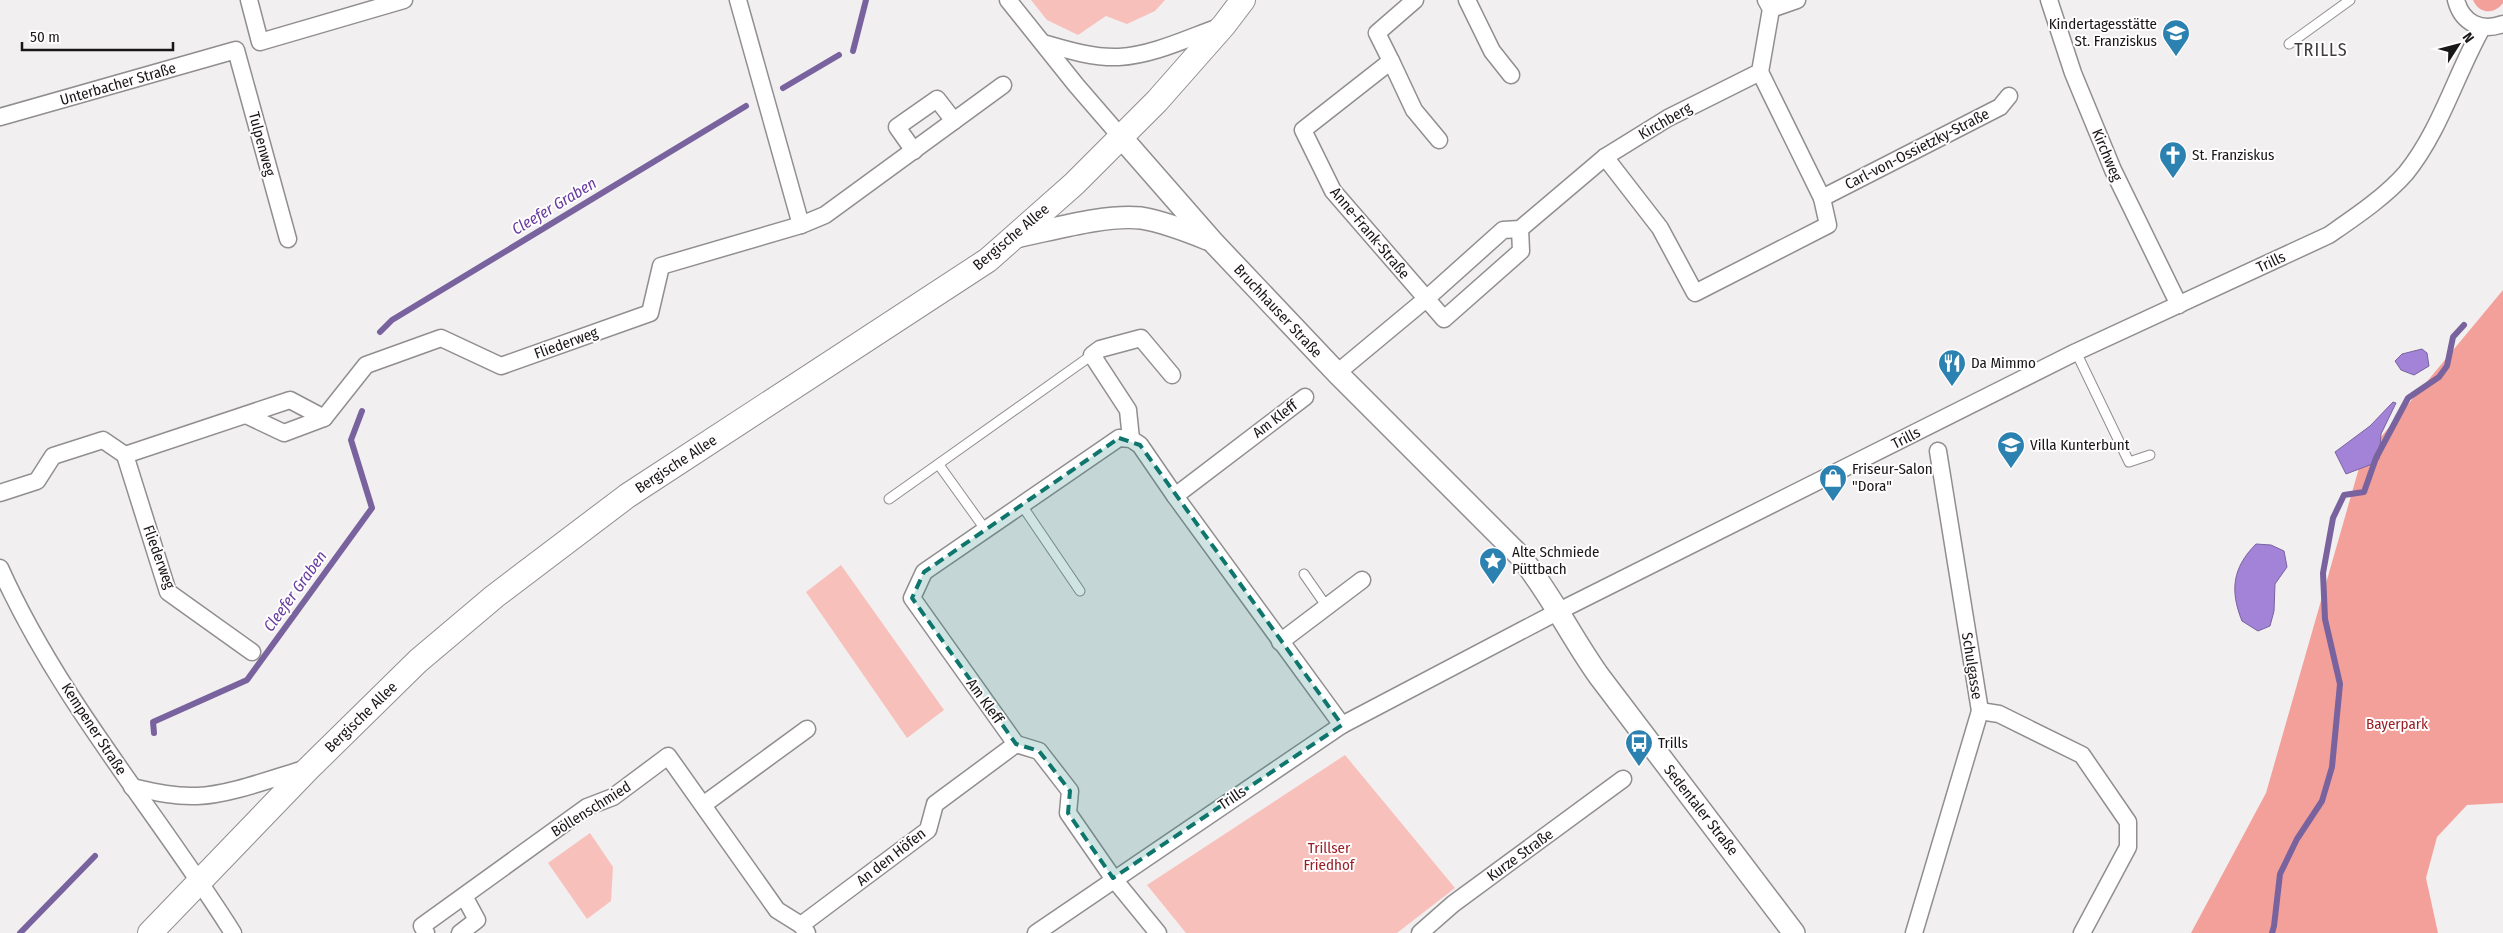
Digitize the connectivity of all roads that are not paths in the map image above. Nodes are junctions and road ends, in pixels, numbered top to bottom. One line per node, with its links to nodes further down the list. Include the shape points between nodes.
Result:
1 (250, 0): 2 (street, via 260,42)
2 (404, 0)
3 (738, 0): 31 (street)
4 (1008, 0): 16 (street, Bruchhauser Straße)
5 (1243, 0): 14 (main road, Bergische Allee)
6 (1415, 0): 19 (street, via 1377,33)
7 (1467, 0): 21 (street, via 1492,51)
8 (1797, 0): 12 (street)
9 (2048, 0): 37 (street, Kirchweg, via 2072,73 2112,170)
10 (2350, 0): 17 (lane)
11 (2456, 0): 15 (street, via 2465,18)
12 (1769, 5): 20 (street)
13 (2503, 24): 15 (street)
14 (1224, 25): 16 (street, via 1128,56 1092,55); 26 (main road, Bergische Allee, via 1165,93)
15 (2482, 28): 37 (street, Trills, via 2428,138 2406,173 2329,235)
16 (1043, 44): 26 (street, Bruchhauser Straße)
17 (2289, 44)
18 (236, 50): 24 (street, Unterbacher Straße); 34 (street, Tulpenweg)
19 (1391, 61): 27 (street, via 1414,110); 36 (street, Anne-Frank-Straße, via 1302,130 1333,191)
20 (1760, 72): 29 (street, Kirchberg, via 1668,118); 30 (street)
21 (1510, 75)
22 (1003, 86): 25 (street, Fliederweg)
23 (2009, 96): 30 (street, Carl-von-Ossietzky-Straße, via 2000,107)
24 (0, 118)
25 (954, 122): 28 (street, Fliederweg); 28 (street, via 937,99 897,127)
26 (1121, 137): 33 (main road, Bergische Allee); 35 (street, Bruchhauser Straße)
27 (1439, 140)
28 (914, 151): 31 (street, Fliederweg, via 825,215)
29 (1605, 157): 30 (street, via 1660,228 1695,293 1828,225); 32 (street, Kirchberg)
30 (1822, 198)
31 (801, 226): 44 (street, Fliederweg, via 661,266 650,313 501,366 441,338 366,364)
32 (1520, 228): 36 (street, Kirchberg, via 1503,230); 36 (street, via 1521,251 1444,319)
33 (1015, 237): 35 (street, via 1101,220 1139,218 1163,222); 67 (main road, Bergische Allee, via 979,265 627,496 495,596 439,643)
34 (288, 239)
35 (1212, 241): 40 (street, Bruchhauser Straße)
36 (1426, 299): 40 (street, Kirchberg)
37 (2179, 305): 38 (street, Trills)
38 (2076, 352): 48 (lane, via 2129,462); 60 (street, Trills)
39 (1092, 356): 41 (street, via 1100,349 1141,338); 45 (street, via 1128,410); 49 (lane)
40 (1337, 373): 60 (street, Bruchhauser Straße, via 1520,556)
41 (1172, 375)
42 (1304, 397): 51 (street, Am Kleff)
43 (246, 415): 44 (street, via 284,433); 44 (street, via 290,400); 47 (street)
44 (324, 418)
45 (1131, 439): 51 (street, via 1140,445); 53 (street, Am Kleff, via 1119,438)
46 (1938, 451): 63 (street, Schulgasse)
47 (125, 455): 50 (street, via 103,440 53,456 37,482); 62 (street, Fliederweg, via 168,592)
48 (2150, 455)
49 (939, 464): 52 (lane); 54 (lane)
50 (0, 493)
51 (1175, 496): 61 (street)
52 (889, 499)
53 (1021, 504): 54 (street, Am Kleff); 58 (lane)
54 (985, 529): 66 (street, Am Kleff, via 924,572 912,598)
55 (0, 568): 69 (street, Kempener Straße, via 32,634)
56 (1304, 574): 59 (lane)
57 (1362, 580): 59 (street)
58 (1080, 591)
59 (1327, 607): 61 (street)
60 (1559, 611): 64 (street, Trills); 82 (street, Sedentaler Straße, via 1580,650)
61 (1280, 642): 64 (street)
62 (252, 652)
63 (1980, 711): 83 (street, Schulgasse); 84 (street, via 1999,714 2082,754 2128,822 2128,847)
64 (1342, 725): 71 (street, Trills)
65 (807, 729): 70 (street)
66 (1016, 744): 71 (street, via 1039,751 1070,791 1068,813); 74 (street, An den Höfen, via 935,804 928,830)
67 (309, 768): 69 (street, via 198,796 177,796); 72 (main road, Bergische Allee)
68 (1622, 779): 81 (street, Kurze Straße, via 1453,904)
69 (132, 787): 72 (street, Kempener Straße)
70 (703, 806): 73 (street, Böllenschmied, via 668,756 613,797 587,807); 74 (street, Böllenschmied, via 777,910)
71 (1113, 878): 79 (street, Trills); 80 (street)
72 (199, 882): 75 (main road, Bergische Allee); 76 (street)
73 (464, 896): 77 (street, Böllenschmied, via 422,926); 78 (street, via 477,920)
74 (804, 929)
75 (150, 933)
76 (234, 933)
77 (426, 933)
78 (460, 933)
79 (1036, 933)
80 (1158, 933)
81 (1420, 933)
82 (1794, 933)
83 (1914, 933)
84 (2082, 933)

